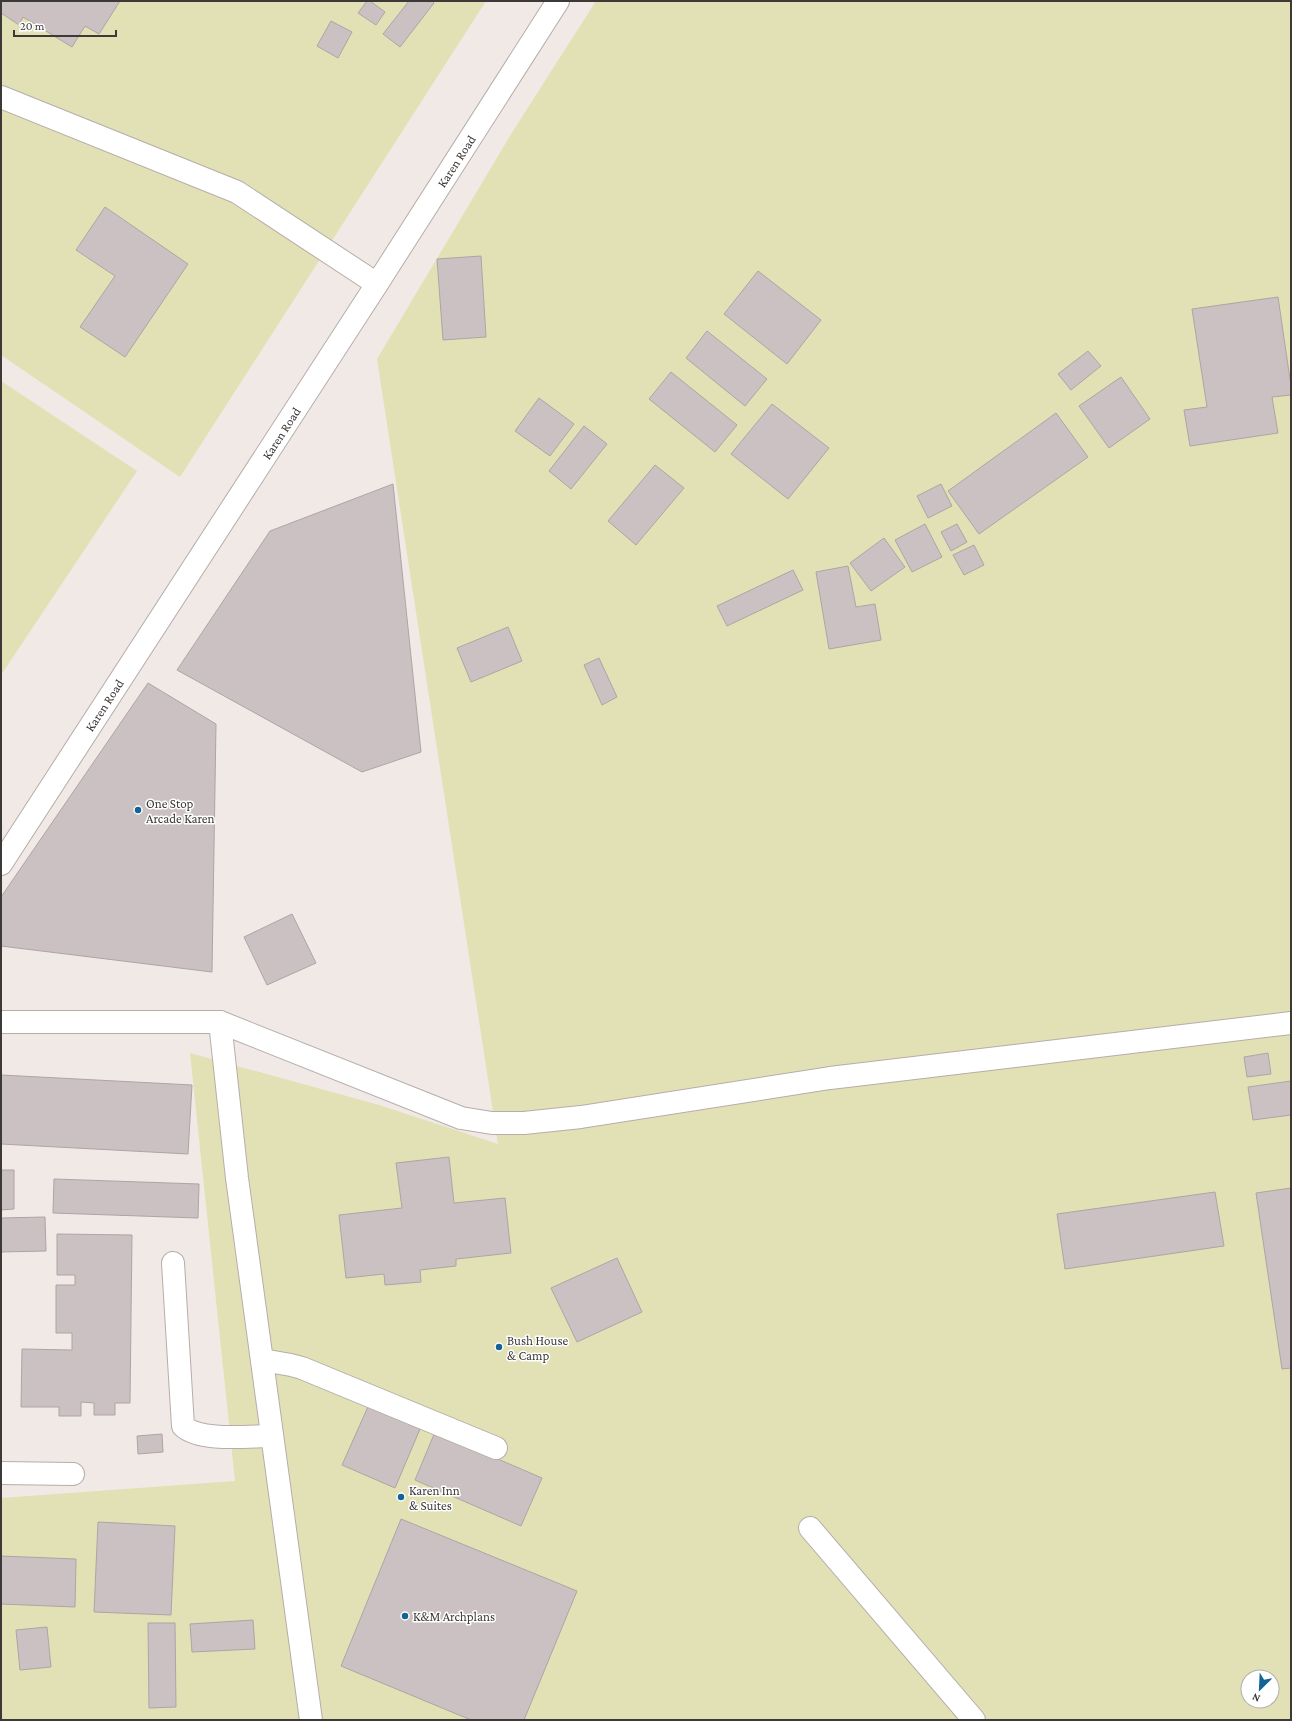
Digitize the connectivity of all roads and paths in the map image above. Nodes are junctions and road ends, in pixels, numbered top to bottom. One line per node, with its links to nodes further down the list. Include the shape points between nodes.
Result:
1 (558, 1): 3 (street, Karen Road)
2 (1, 97): 3 (street, via 237,192)
3 (377, 284): 4 (street, Karen Road)
4 (1, 864)
5 (1, 1022): 6 (street)
6 (220, 1022): 7 (street, via 461,1118 492,1123 524,1123 581,1117 830,1078); 9 (street, via 237,1178)
7 (1291, 1023)
8 (173, 1263): 10 (street, via 183,1426 188,1431 204,1436)
9 (262, 1360): 10 (street); 11 (street, via 302,1368)
10 (272, 1436): 15 (street)
11 (496, 1448)
12 (1, 1473): 13 (street)
13 (73, 1474)
14 (810, 1528): 16 (street)
15 (311, 1720)
16 (974, 1720)

